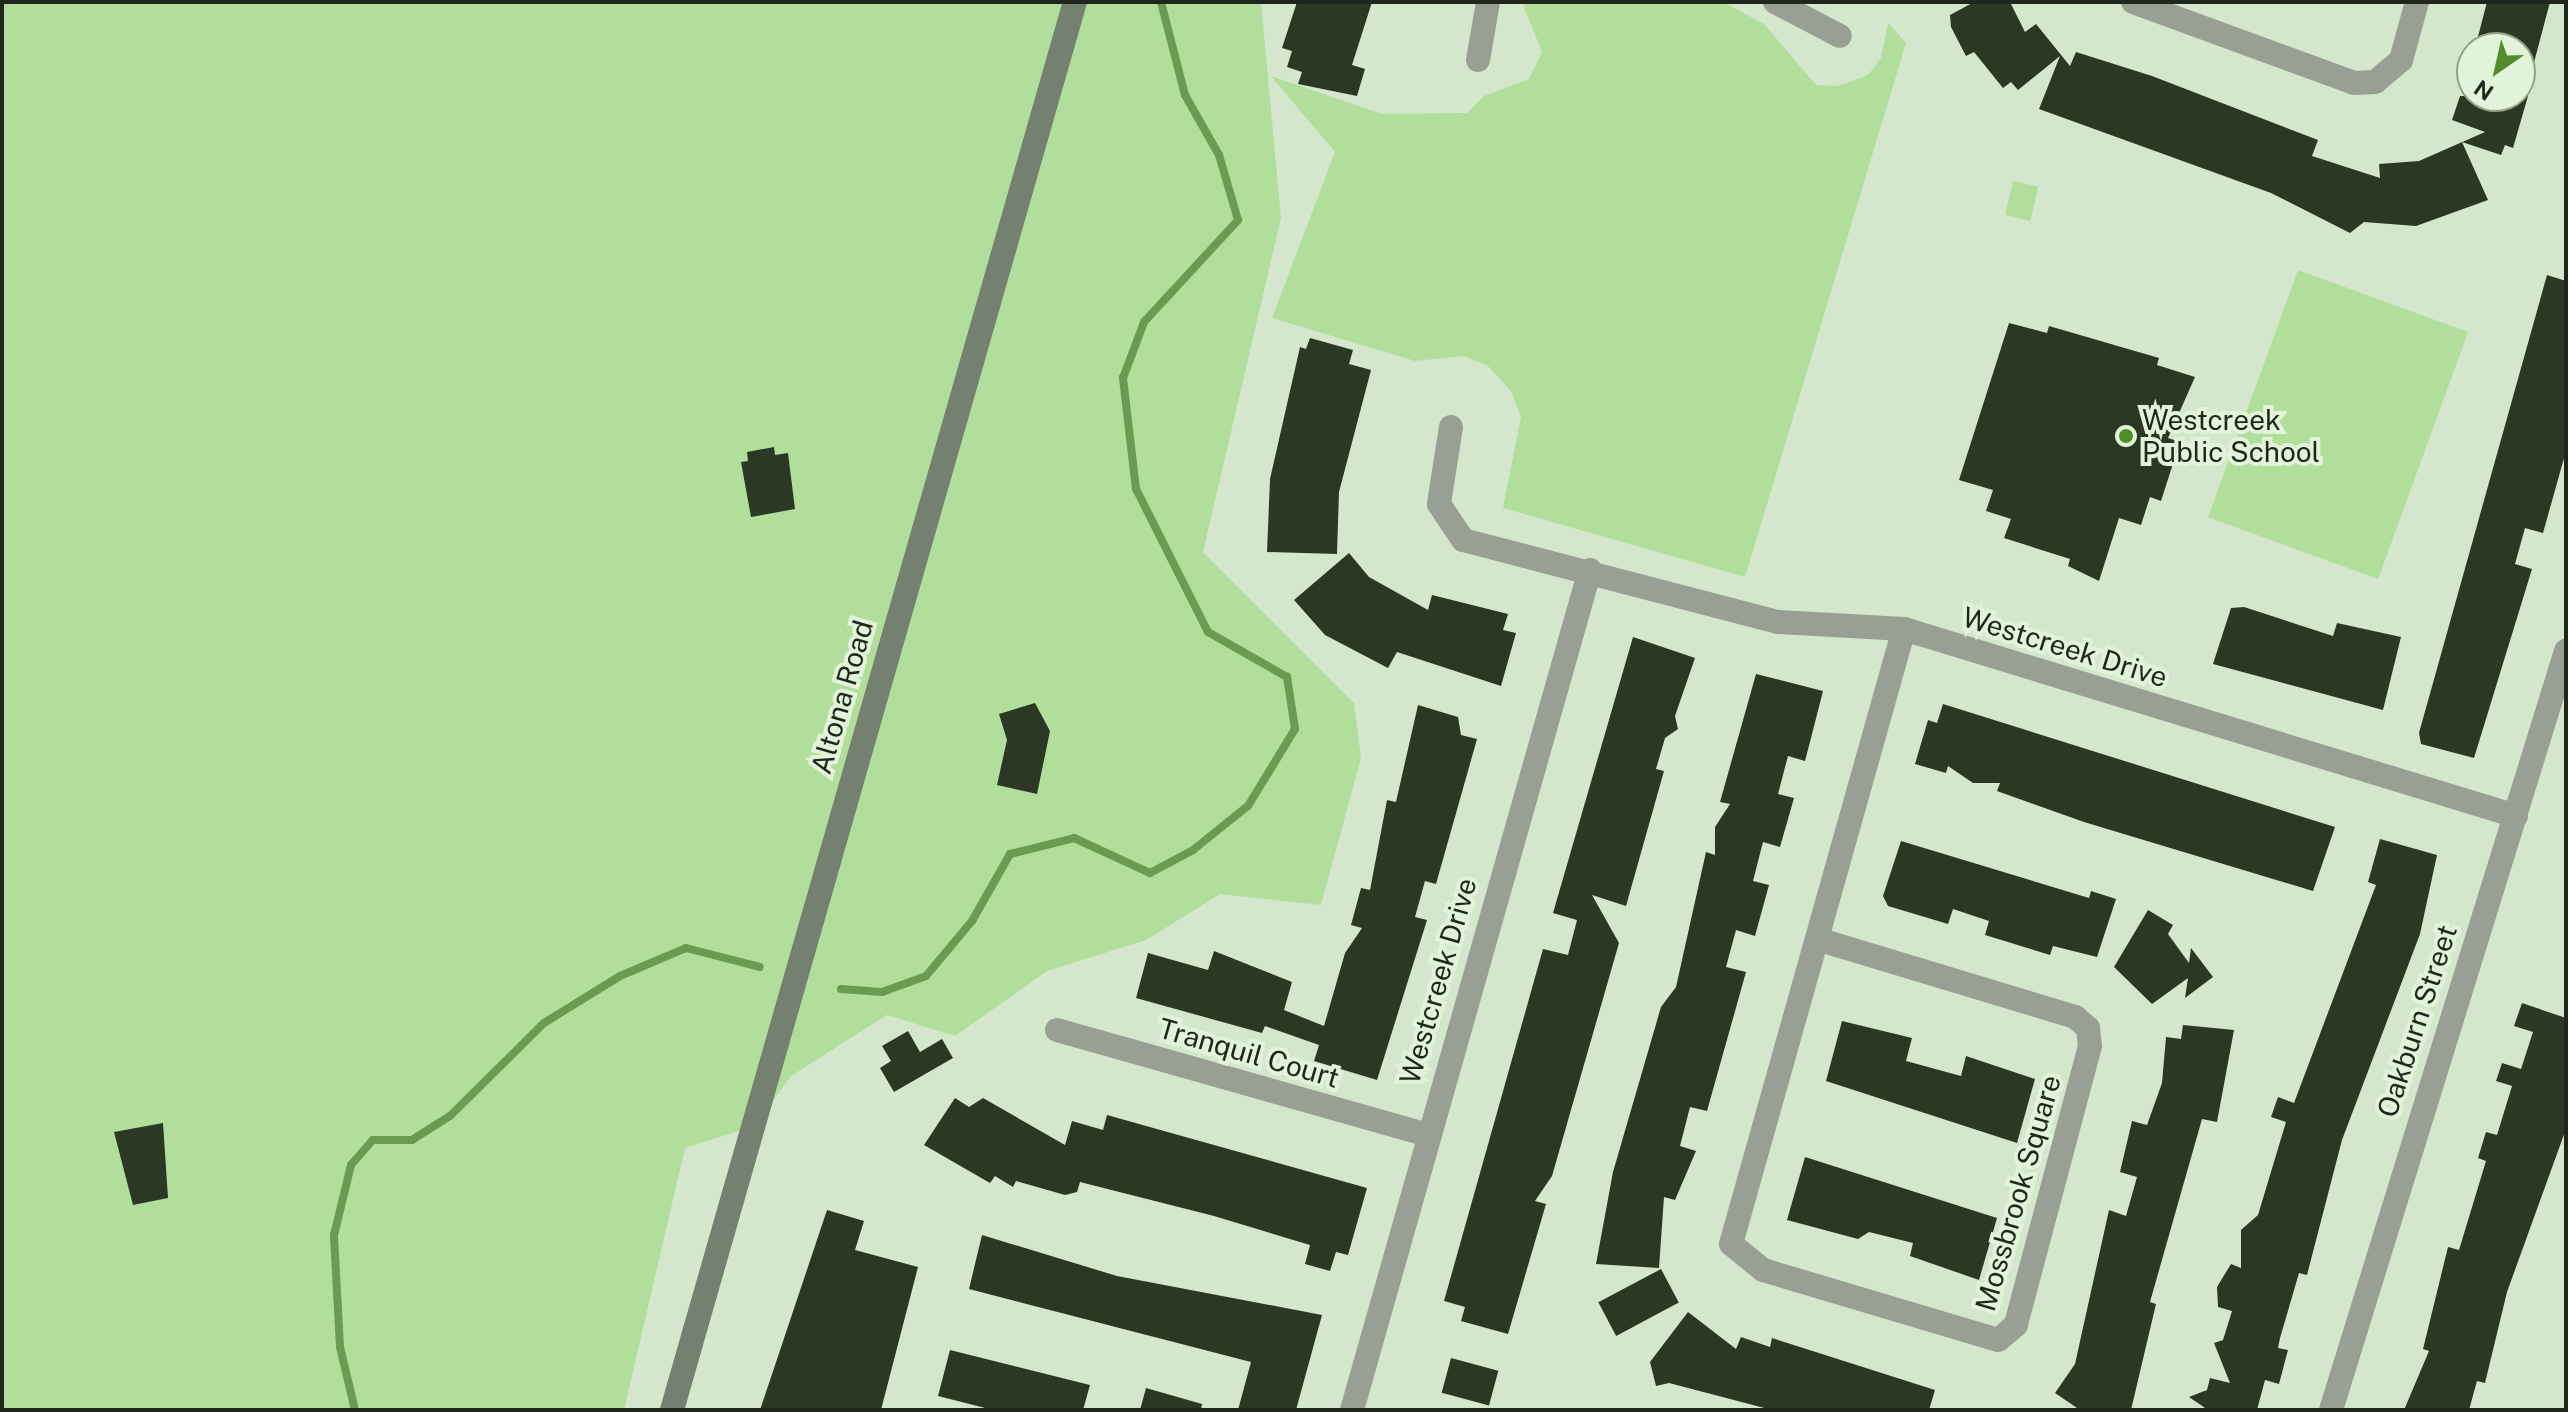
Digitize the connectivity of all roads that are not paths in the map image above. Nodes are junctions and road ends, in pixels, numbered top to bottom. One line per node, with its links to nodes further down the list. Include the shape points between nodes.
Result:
1 (1075, 2): 16 (main road, Altona Road)
2 (1488, 2): 7 (street)
3 (1775, 2): 6 (street)
4 (2133, 2): 5 (street, via 2354,83 2375,82 2401,60)
5 (2417, 2)
6 (1840, 36)
7 (1478, 60)
8 (1451, 427): 9 (street, Westcreek Drive, via 1439,504 1463,540)
9 (1590, 570): 10 (street, Westcreek Drive, via 1778,622); 15 (street, Westcreek Drive)
10 (1904, 629): 12 (street, Westcreek Drive); 13 (street, Mossbrook Square)
11 (2566, 651): 12 (street, Oakburn Street)
12 (2516, 816): 18 (street, Oakburn Street, via 2401,1166)
13 (1817, 939): 13 (street, Mossbrook Square, via 1731,1244 1763,1270 1998,1340 2016,1325 2090,1046 2088,1028 2075,1017)
14 (1057, 1030): 15 (street, Tranquil Court)
15 (1425, 1134): 17 (street, Westcreek Drive)
16 (672, 1410)
17 (1352, 1410)
18 (2331, 1410)

